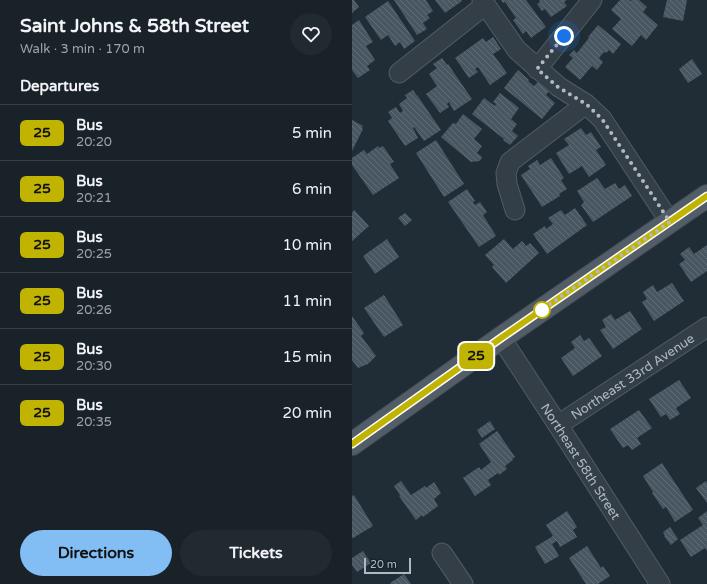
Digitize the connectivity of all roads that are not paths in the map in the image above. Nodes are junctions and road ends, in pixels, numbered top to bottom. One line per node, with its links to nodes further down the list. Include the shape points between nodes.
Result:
1 (592, 0): 3 (street)
2 (484, 2): 3 (street, via 517,50); 4 (street)
3 (537, 69): 5 (street, via 558,87)
4 (400, 73)
5 (586, 104): 7 (street, via 510,162 506,173 507,184); 8 (street, via 602,119)
6 (707, 196): 8 (main road)
7 (515, 210)
8 (670, 222): 10 (main road)
9 (707, 327): 11 (street, Northeast 33rd Avenue)
10 (501, 338): 11 (street, Northeast 58th Street); 12 (main road)
11 (558, 425): 15 (street, Northeast 58th Street)
12 (354, 437)
13 (442, 554): 14 (street)
14 (463, 584)
15 (660, 584)

